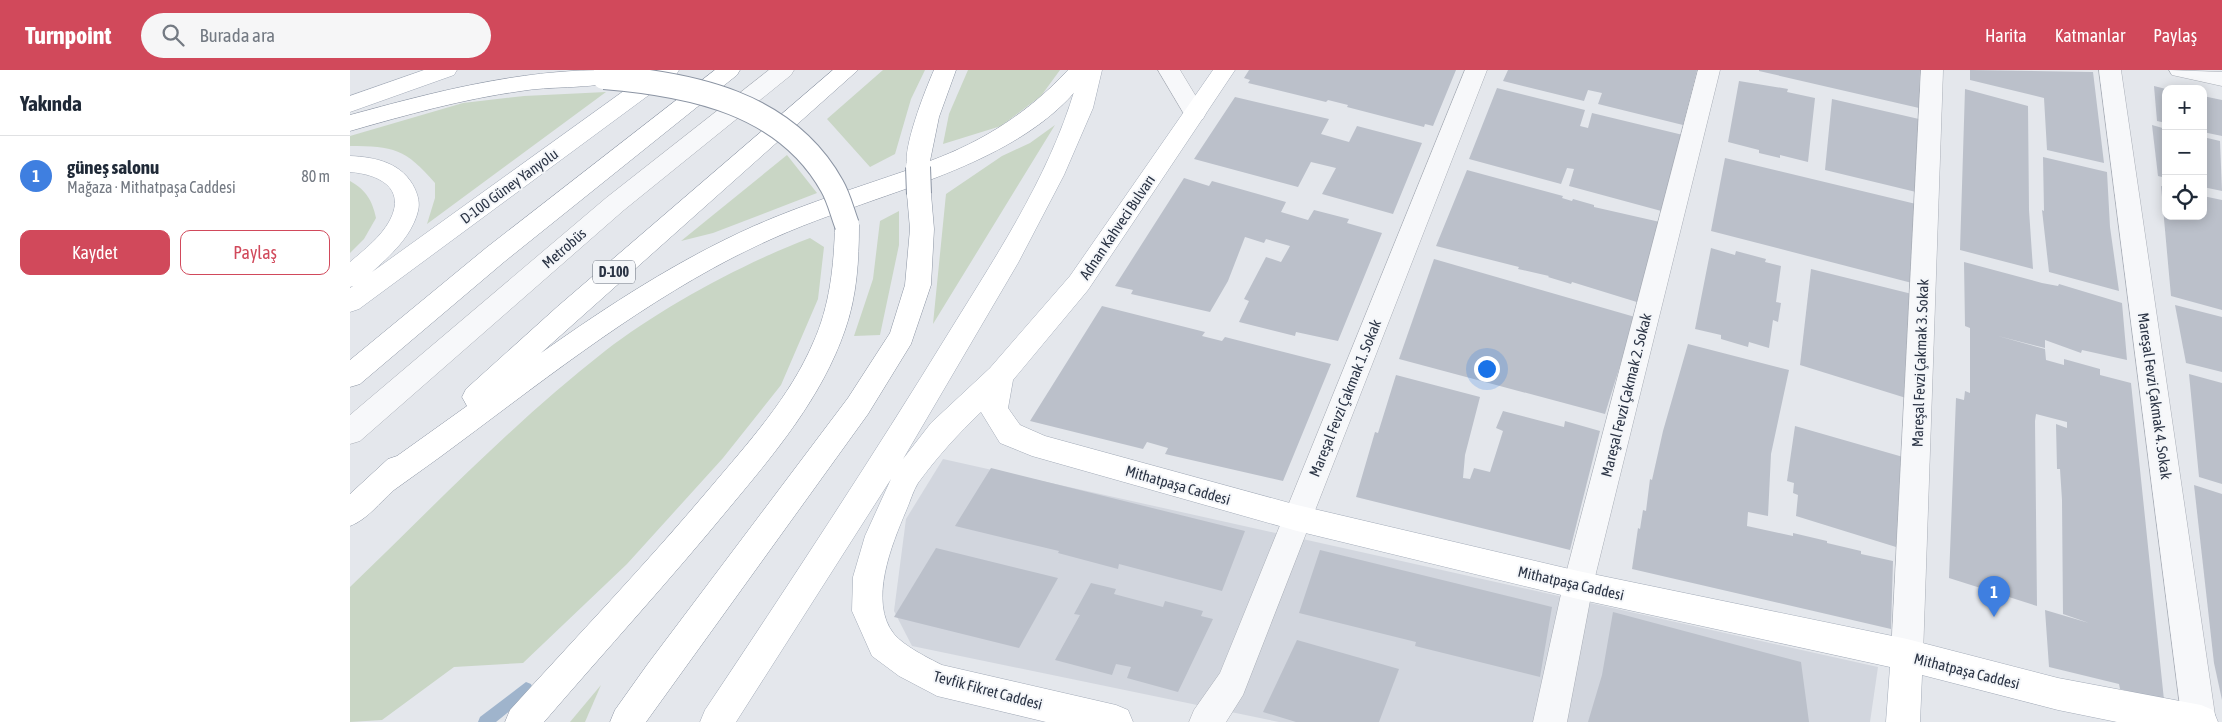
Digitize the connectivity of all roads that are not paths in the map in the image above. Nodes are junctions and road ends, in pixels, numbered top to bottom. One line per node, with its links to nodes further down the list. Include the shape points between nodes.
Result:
1 (446, 70): 17 (main road)
2 (668, 70): 22 (main road, D-100 Güney Yanyolu)
3 (729, 70): 23 (main road, via 495,255)
4 (783, 70): 25 (street, Metrobüs, via 616,204)
5 (847, 70): 27 (main road, D-100, via 566,314)
6 (945, 70): 33 (main road, bridge, via 927,116 918,167 922,229 918,285 902,336 858,406)
7 (1080, 70): 27 (main road, via 1019,127 981,149 941,167 800,217 723,251 675,279 567,349)
8 (1092, 70): 26 (main road, via 1082,108 1052,175 957,346)
9 (1224, 70): 18 (main road, Adnan Kahveci Bulvarı)
10 (1476, 70): 29 (street, Mareşal Fevzi Çakmak 1. Sokak)
11 (1709, 70): 30 (street, Mareşal Fevzi Çakmak 2. Sokak)
12 (1932, 70): 31 (street, Mareşal Fevzi Çakmak 3. Sokak)
13 (2110, 70): 39 (street, Mareşal Fevzi Çakmak 4. Sokak)
14 (2180, 70): 16 (street)
15 (1181, 76): 18 (street)
16 (2222, 79)
17 (350, 104)
18 (1195, 113): 24 (main road, Adnan Kahveci Bulvarı, via 1079,283)
19 (350, 123): 32 (main road, bridge, via 412,105 547,80 604,77 688,87 723,96 770,119 789,133 820,165 835,189 846,225 847,261 838,311 808,381 777,428 699,524)
20 (350, 164): 21 (main road, via 380,168 394,175 404,189 407,202 394,234 380,252)
21 (350, 277)
22 (350, 302)
23 (350, 376)
24 (1000, 376): 26 (main road); 29 (main road, Mithatpaşa Caddesi, via 994,410 1010,434 1042,447); 35 (main road, Tevfik Fikret Caddesi, via 941,432 906,478 880,536 868,577 868,611 884,645 937,680)
25 (350, 432)
26 (887, 460): 34 (main road)
27 (386, 480): 28 (main road, D-100)
28 (350, 513)
29 (1297, 518): 30 (main road, Mithatpaşa Caddesi); 36 (street, Mareşal Fevzi Çakmak 1. Sokak, via 1232,684)
30 (1578, 585): 31 (main road, Mithatpaşa Caddesi); 37 (street, Mareşal Fevzi Çakmak 2. Sokak)
31 (1907, 655): 38 (main road); 39 (main road, Mithatpaşa Caddesi, via 2058,694)
32 (522, 722)
33 (627, 722)
34 (717, 722)
35 (1116, 722)
36 (1206, 722)
37 (1550, 722)
38 (1903, 722)
39 (2200, 722)

